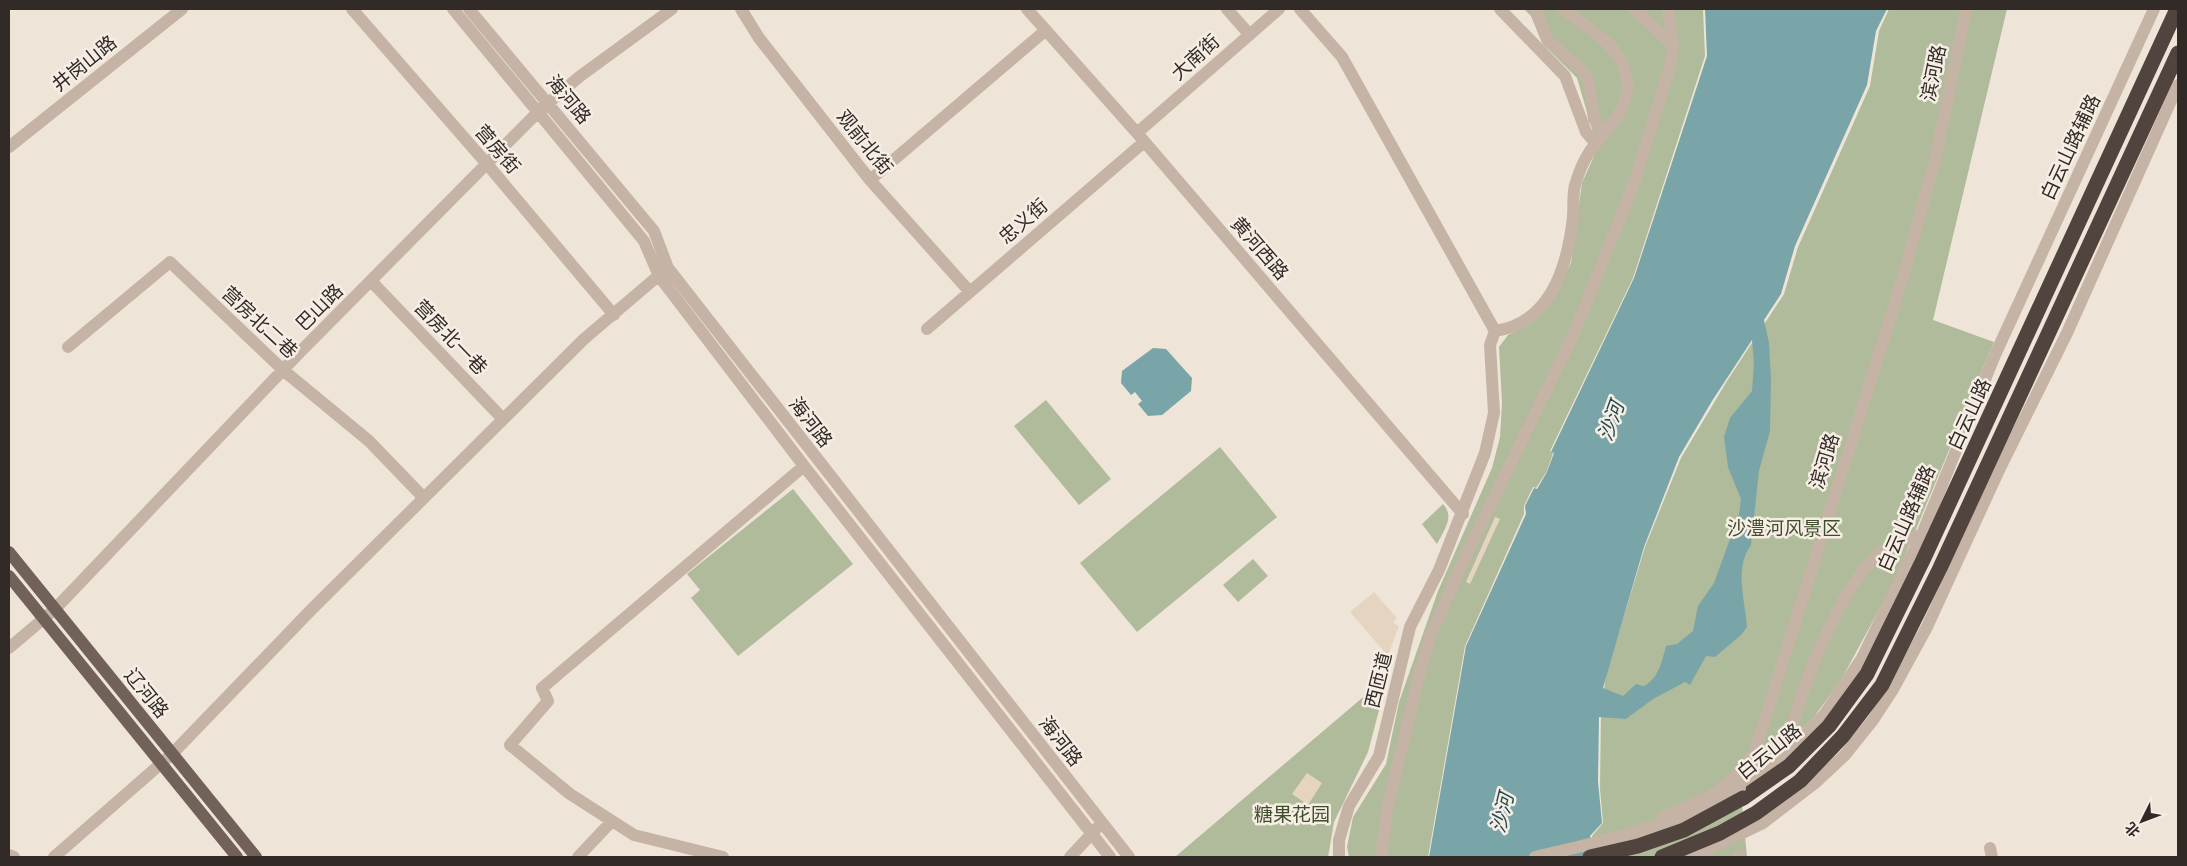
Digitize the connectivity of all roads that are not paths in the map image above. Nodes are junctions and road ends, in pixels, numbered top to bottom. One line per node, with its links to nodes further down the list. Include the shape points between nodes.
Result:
1 (182, 9): 30 (street, 井岗山路)
2 (352, 9): 31 (street, 营房街)
3 (672, 9): 26 (street, 巴山路, via 579,77)
4 (740, 9): 32 (street, 观前北街)
5 (1027, 9): 19 (street, 黄河西路)
6 (1227, 9): 20 (street)
7 (1279, 9): 20 (street, 大南街)
8 (1300, 9): 38 (street, via 1342,57)
9 (1500, 9): 29 (street, via 1564,76 1586,132)
10 (1535, 9): 27 (street, via 1548,41 1582,70 1589,82 1594,119)
11 (1562, 9): 27 (street, via 1611,46 1622,61 1627,83 1625,101)
12 (1634, 9): 18 (street)
13 (1966, 9): 74 (street, 滨河路, via 1936,156 1902,277 1754,754 1731,780 1711,796 1632,829)
14 (2154, 9): 46 (street, 白云山路辅路, via 1995,355)
15 (2177, 9): 45 (highway, 白云山路)
16 (461, 10): 26 (street, 海河路)
17 (1668, 13): 18 (street, via 1661,26); 21 (street)
18 (1654, 25): 21 (street)
19 (1046, 30): 28 (street, 黄河西路); 32 (street)
20 (1249, 34): 28 (street, 大南街)
21 (1673, 45): 71 (street, via 1670,66 1633,186 1574,334 1431,634 1387,810)
22 (2178, 53): 25 (highway, 白云山路)
23 (2178, 75): 25 (highway)
24 (2178, 85): 56 (street, via 2067,333 1927,627 1892,691 1844,755 1815,783)
25 (2162, 87): 56 (highway, 白云山路, via 1882,686 1843,736)
26 (544, 107): 31 (street, 巴山路); 33 (street, 海河路, via 644,241)
27 (1605, 133): 29 (street)
28 (1141, 137): 35 (street, 忠义街); 44 (street, 黄河西路)
29 (1596, 144): 38 (street, via 1575,184 1568,255 1551,294 1527,318 1505,330)
30 (9, 147)
31 (487, 164): 34 (street, 巴山路); 36 (street, 营房街)
32 (870, 180): 35 (street, 观前北街)
33 (663, 272): 36 (street); 42 (street, 海河路); 58 (street, 海河路)
34 (371, 281): 40 (street, 巴山路); 41 (street, 营房北一巷)
35 (970, 292): 37 (street, 忠义街)
36 (614, 314): 41 (street)
37 (927, 329)
38 (1495, 331): 44 (street, 西匝道, via 1490,345 1494,413 1485,453)
39 (68, 347): 40 (street, 营房北二巷, via 170,262)
40 (283, 370): 43 (street, 营房北二巷, via 369,441); 49 (street, 巴山路)
41 (503, 419): 43 (street)
42 (804, 466): 57 (street, via 542,688 548,702 510,745 570,794); 59 (street, 海河路)
43 (424, 498): 53 (street, via 310,610)
44 (1463, 514): 70 (street, 西匝道, via 1410,627 1379,756 1349,806 1339,840)
45 (1939, 527): 46 (street); 55 (highway, 白云山路, via 1867,674 1829,726 1789,766)
46 (1922, 534): 52 (street, via 1885,550 1852,584 1816,658); 55 (street, 白云山路辅路, via 1862,658 1824,716)
47 (9, 552): 49 (main road, 辽河路)
48 (9, 576): 50 (main road, 辽河路)
49 (55, 609): 50 (street, 巴山路); 53 (main road, 辽河路)
50 (44, 618): 51 (street, 巴山路); 54 (main road, 辽河路)
51 (9, 648)
52 (1792, 730)
53 (172, 754): 54 (street); 64 (main road, 辽河路)
54 (161, 764): 62 (street); 63 (main road, 辽河路)
55 (1741, 793): 72 (street, 白云山路辅路, bridge, via 1638,833); 73 (highway, 白云山路, bridge, via 1684,830 1638,846)
56 (1759, 818): 75 (highway, 白云山路); 76 (street)
57 (612, 821): 65 (street); 66 (street, via 634,835)
58 (1102, 822): 59 (street); 69 (street, 海河路)
59 (1092, 833): 67 (street); 68 (street, 海河路)
60 (9, 855): 61 (street)
61 (14, 857)
62 (54, 857)
63 (237, 857)
64 (256, 857)
65 (578, 857)
66 (723, 857)
67 (1070, 857)
68 (1110, 857)
69 (1129, 857)
70 (1339, 857)
71 (1382, 857)
72 (1536, 857)
73 (1590, 857)
74 (1638, 857)
75 (1662, 857)
76 (1692, 857)

